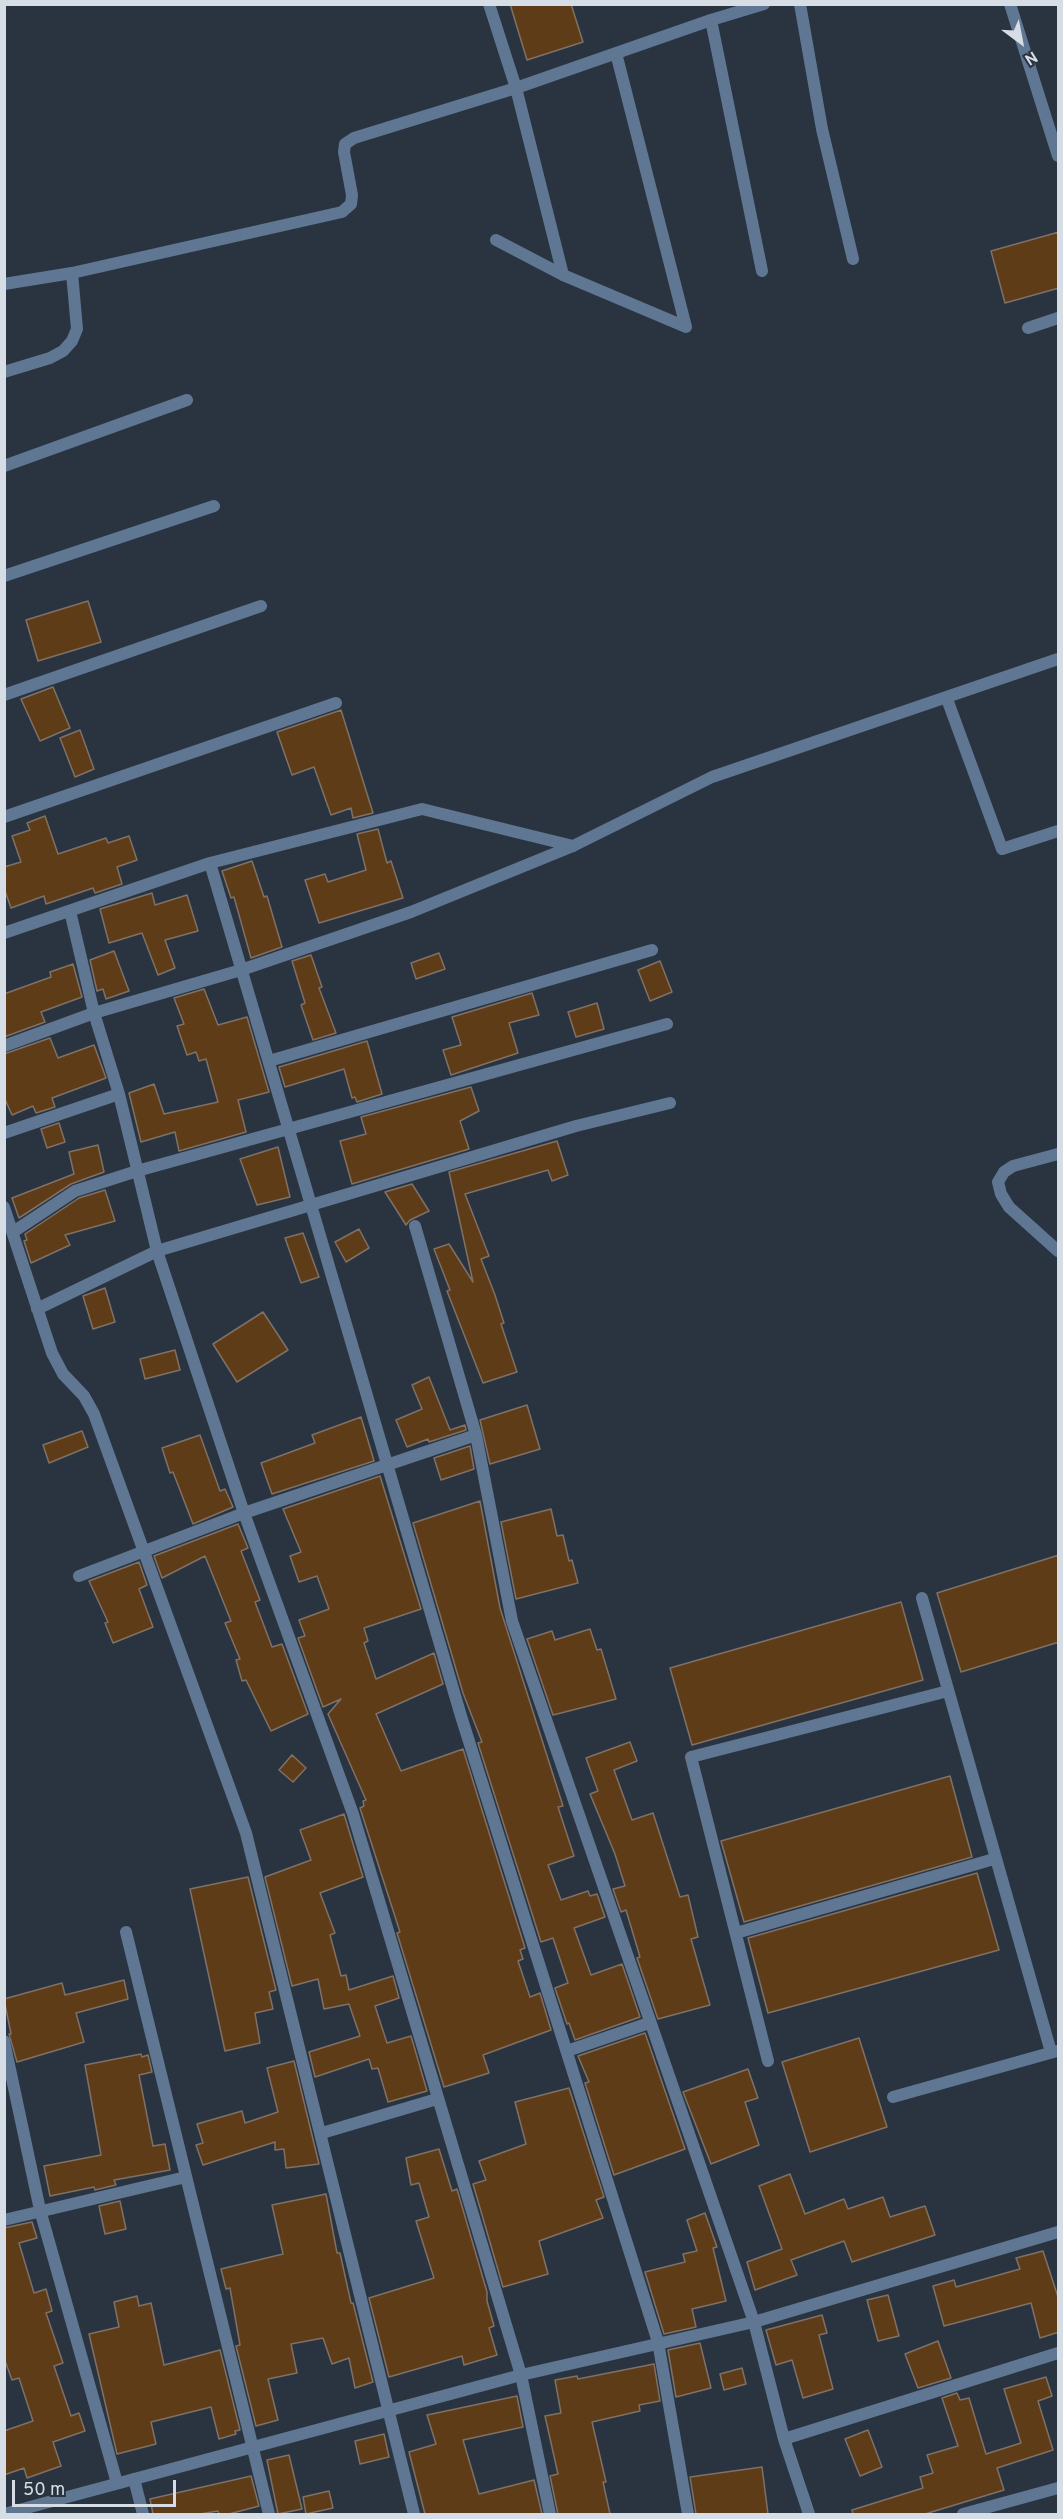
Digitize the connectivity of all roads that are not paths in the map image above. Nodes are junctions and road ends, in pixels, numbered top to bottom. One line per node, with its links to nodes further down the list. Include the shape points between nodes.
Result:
1 (489, 4): 7 (street)
2 (764, 4): 5 (street)
3 (800, 4): 10 (street, via 822,129)
4 (1010, 4): 8 (street)
5 (711, 20): 6 (street); 11 (street)
6 (616, 52): 7 (street); 13 (street, via 686,327)
7 (516, 88): 12 (street, via 345,144 352,195 351,204 342,212); 13 (street)
8 (1059, 156)
9 (496, 240): 13 (street)
10 (853, 259)
11 (762, 271)
12 (72, 273): 14 (street); 17 (street, via 77,329 72,341 50,358)
13 (562, 275)
14 (4, 284)
15 (1059, 318): 16 (street)
16 (1028, 328)
17 (4, 372)
18 (187, 400): 19 (street)
19 (4, 466)
20 (214, 506): 21 (street)
21 (4, 576)
22 (261, 606): 24 (street)
23 (1059, 659): 25 (street)
24 (4, 694)
25 (947, 699): 28 (street, via 1002,849); 29 (street, via 712,777)
26 (336, 703): 27 (street)
27 (4, 817)
28 (1059, 831)
29 (573, 846): 30 (street, via 422,809); 34 (street, via 411,912)
30 (210, 863): 31 (street); 34 (street)
31 (70, 911): 32 (street); 35 (street)
32 (4, 933)
33 (652, 950): 38 (street)
34 (241, 970): 35 (street); 38 (street)
35 (94, 1013): 37 (street); 39 (street)
36 (667, 1024): 41 (street)
37 (4, 1046)
38 (269, 1061): 41 (street)
39 (118, 1094): 42 (street); 44 (street)
40 (670, 1103): 45 (street, via 576,1126)
41 (287, 1130): 44 (street); 45 (street)
42 (4, 1133)
43 (1059, 1154): 50 (street, via 1013,1166 998,1182 1009,1207)
44 (137, 1171): 48 (street, via 75,1191); 49 (street)
45 (311, 1204): 49 (street); 53 (street)
46 (4, 1207): 48 (street)
47 (416, 1226): 52 (street)
48 (13, 1232): 51 (street)
49 (157, 1251): 51 (street); 54 (street)
50 (1059, 1251)
51 (37, 1309): 55 (street, via 56,1364 89,1404)
52 (476, 1435): 53 (street); 62 (street, via 512,1621)
53 (388, 1464): 54 (street); 64 (street, via 461,1716)
54 (244, 1513): 55 (street); 68 (street, via 353,1814)
55 (144, 1552): 56 (street); 69 (street, via 246,1833)
56 (79, 1576)
57 (921, 1598): 58 (street)
58 (948, 1691): 59 (street); 61 (street, via 691,1757)
59 (994, 1858): 61 (street); 65 (street)
60 (126, 1932): 70 (street)
61 (736, 1933): 66 (street)
62 (650, 2023): 64 (street); 74 (street)
63 (4, 2041): 71 (street)
64 (567, 2051): 75 (street)
65 (1055, 2051): 67 (street)
66 (768, 2061)
67 (893, 2097)
68 (437, 2099): 69 (street); 77 (street)
69 (322, 2133): 78 (street)
70 (186, 2176): 71 (street); 80 (street)
71 (40, 2210): 72 (street); 82 (street)
72 (4, 2220)
73 (1059, 2232): 74 (street)
74 (754, 2322): 75 (street); 79 (street)
75 (658, 2342): 77 (street); 89 (street)
76 (1059, 2353): 79 (street)
77 (521, 2375): 78 (street); 88 (street)
78 (390, 2409): 80 (street); 87 (street)
79 (784, 2439): 90 (street)
80 (252, 2447): 81 (street); 86 (street)
81 (134, 2479): 82 (street); 85 (street)
82 (117, 2483): 84 (street)
83 (1059, 2488): 91 (street)
84 (4, 2514)
85 (143, 2514)
86 (269, 2514)
87 (414, 2514)
88 (550, 2514)
89 (688, 2514)
90 (809, 2514)
91 (963, 2514)

